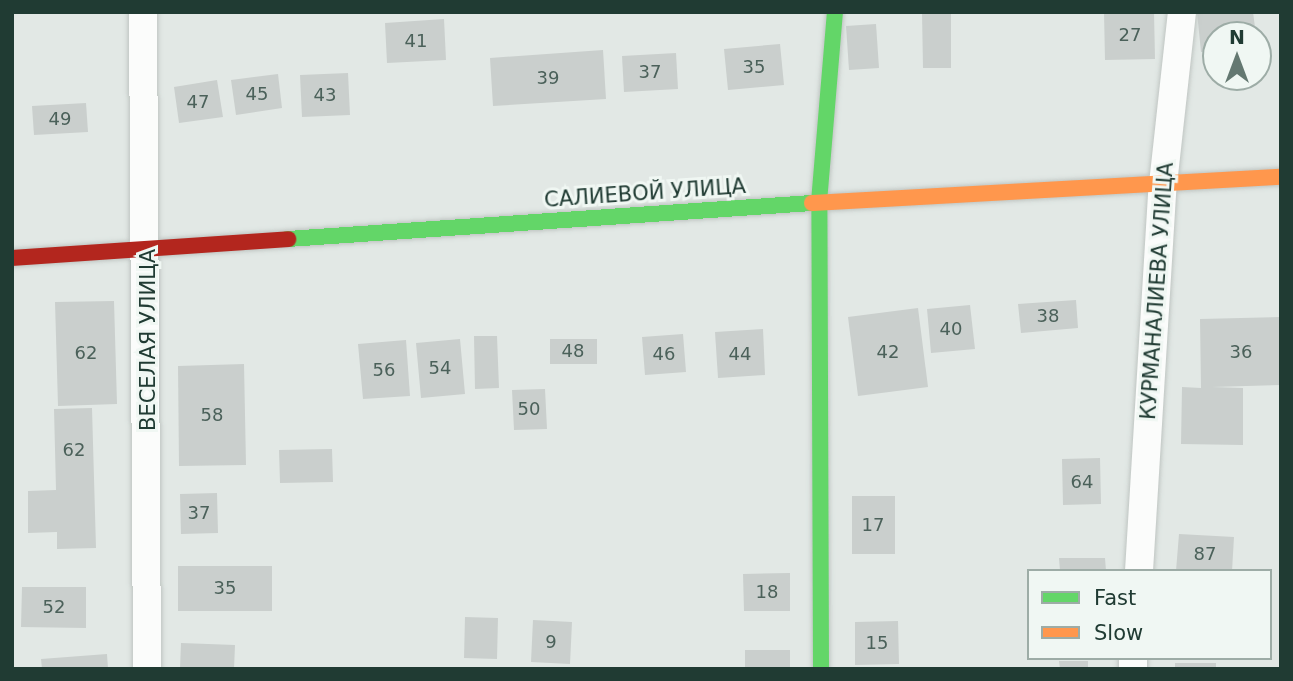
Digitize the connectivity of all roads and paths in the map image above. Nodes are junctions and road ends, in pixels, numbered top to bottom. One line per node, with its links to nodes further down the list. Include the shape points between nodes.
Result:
1 (143, 12): 7 (street, ВЕСЕЛАЯ УЛИЦА)
2 (835, 12): 6 (main road)
3 (1181, 12): 5 (street, КУРМАНАЛИЕВА УЛИЦА)
4 (1281, 177): 5 (main road, САЛИЕВОЙ УЛИЦА)
5 (1163, 184): 6 (main road, САЛИЕВОЙ УЛИЦА); 9 (street, КУРМАНАЛИЕВА УЛИЦА)
6 (819, 202): 7 (main road, САЛИЕВОЙ УЛИЦА); 11 (main road)
7 (148, 247): 8 (main road, САЛИЕВОЙ УЛИЦА); 10 (street, ВЕСЕЛАЯ УЛИЦА)
8 (12, 258)
9 (1139, 569)
10 (147, 669)
11 (821, 669)

